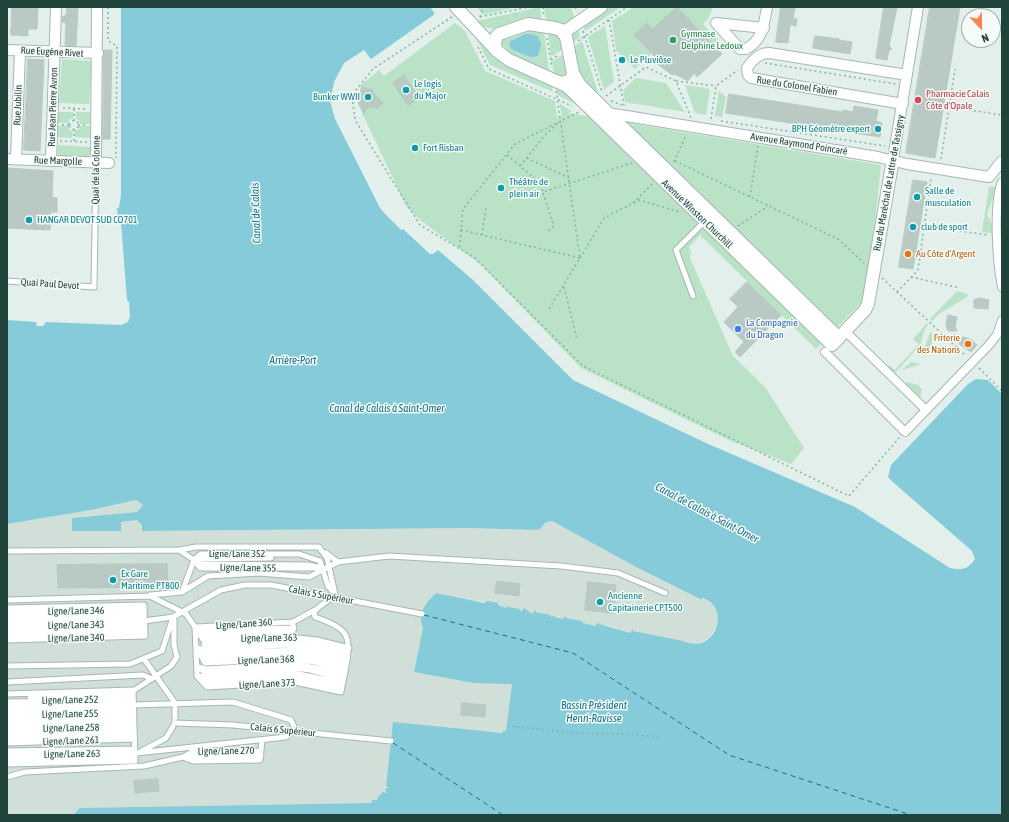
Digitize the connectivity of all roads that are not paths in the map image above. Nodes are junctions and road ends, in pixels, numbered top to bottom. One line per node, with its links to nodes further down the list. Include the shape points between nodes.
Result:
1 (56, 7): 14 (street, Rue Jean Pierre Avron)
2 (97, 7): 15 (street, Quai de la Colonne)
3 (601, 7): 9 (street)
4 (767, 7): 8 (street)
5 (918, 7): 17 (street, Rue du Maréchal de Lattre de Tassigny)
6 (455, 11): 7 (street)
7 (475, 18): 10 (street, via 486,32); 13 (street)
8 (764, 28)
9 (564, 32): 10 (street, via 546,26 525,24); 16 (street)
10 (499, 34): 13 (street, via 494,42)
11 (7, 50): 12 (street, Rue Eugène Rivet)
12 (20, 51): 14 (street, Rue Eugène Rivet); 22 (street, Rue Jubilin)
13 (497, 51): 18 (street, via 509,60)
14 (54, 53): 15 (street, Rue Eugène Rivet); 23 (street, Rue Jean Pierre Avron)
15 (98, 54): 25 (street, Quai de la Colonne)
16 (573, 73): 18 (street, via 571,80); 20 (street, Avenue Winston Churchill, via 578,83)
17 (907, 75): 19 (street, Rue du Maréchal de Lattre de Tassigny); 19 (street, Rue du Colonel Fabien, via 769,53 762,53 751,63 747,73 751,78)
18 (558, 81): 28 (street, Avenue Winston Churchill)
19 (902, 104): 21 (street, Rue du Maréchal de Lattre de Tassigny)
20 (608, 113): 21 (street, Avenue Raymond Poincaré, via 759,138); 34 (street, Avenue Winston Churchill)
21 (894, 154): 24 (street, Avenue Raymond Poincaré, via 936,169 989,177); 34 (street, Rue du Maréchal de Lattre de Tassigny, via 867,307)
22 (12, 159): 23 (street, Rue Margolle)
23 (51, 161): 25 (street, Rue Margolle)
24 (1002, 161)
25 (96, 163): 26 (street, Rue Margolle); 30 (lane, Quai de la Colonne)
26 (109, 163)
27 (1002, 182): 31 (street, via 997,200 999,272)
28 (705, 221): 32 (lane, via 676,250); 34 (street, Avenue Winston Churchill)
29 (7, 282): 30 (lane, Quai Paul Devot)
30 (94, 287)
31 (1002, 287)
32 (693, 296)
33 (1002, 320): 35 (street, via 996,336)
34 (835, 341): 35 (street); 35 (street, Avenue Winston Churchill, via 905,432)
35 (926, 410)
36 (179, 550): 37 (lane); 38 (lane, via 196,547 319,547); 39 (lane, Ligne/Lane 352)
37 (7, 551)
38 (324, 552): 40 (lane); 41 (lane)
39 (194, 560): 42 (lane, via 200,564); 42 (lane, Ligne/Lane 352, via 201,554 299,556 320,561); 43 (lane)
40 (338, 562): 41 (lane); 44 (lane, via 389,556 560,566 618,573)
41 (329, 566): 42 (lane); 45 (lane)
42 (323, 569): 43 (lane, via 309,577 259,573 208,576); 45 (lane, via 328,586)
43 (182, 592): 46 (lane)
44 (665, 593)
45 (335, 594): 49 (lane, via 328,602)
46 (147, 596): 47 (lane); 51 (lane)
47 (7, 600)
48 (7, 608): 56 (lane)
49 (315, 609): 59 (lane); 68 (lane, via 315,617 346,634)
50 (7, 612): 56 (lane, Ligne/Lane 346)
51 (182, 612): 52 (lane, Calais 5 Supérieur, bridge, via 221,590 245,585 271,585); 53 (lane, Calais 5 Supérieur); 58 (lane)
52 (422, 614)
53 (173, 616): 56 (lane, Calais 5 Supérieur); 65 (lane, via 162,651); 70 (lane, via 177,657 171,666)
54 (7, 617): 56 (lane)
55 (7, 621): 56 (lane)
56 (144, 621): 57 (lane, Ligne/Lane 343); 60 (lane); 61 (lane); 62 (lane, Ligne/Lane 340)
57 (7, 626)
58 (195, 627): 59 (lane, Ligne/Lane 360); 59 (lane, via 204,636); 64 (lane); 68 (lane, Ligne/Lane 363, via 204,641 280,636 317,640)
59 (294, 627)
60 (7, 631)
61 (7, 636)
62 (7, 640)
63 (204, 645): 68 (lane, via 294,641 314,643)
64 (196, 647): 67 (lane); 68 (lane, via 204,650 295,646 313,648); 68 (lane, via 205,658 287,654 320,658)
65 (144, 660): 66 (lane, via 130,664); 70 (lane)
66 (7, 666)
67 (197, 666): 68 (lane, via 206,669 296,664); 69 (lane)
68 (345, 670): 69 (lane, via 206,678); 69 (lane, Ligne/Lane 373, via 296,682 207,687)
69 (198, 676)
70 (154, 678): 71 (lane, via 143,675); 75 (lane); 78 (lane)
71 (7, 682)
72 (7, 694): 78 (lane)
73 (7, 698): 78 (lane)
74 (7, 702): 78 (lane, Ligne/Lane 252)
75 (175, 703): 78 (lane); 81 (lane); 86 (lane, via 233,702 291,720 295,729 286,737)
76 (7, 706): 78 (lane)
77 (7, 710): 78 (lane)
78 (134, 712): 79 (lane, Ligne/Lane 255); 80 (lane); 82 (lane); 83 (lane, Ligne/Lane 258); 84 (lane); 85 (lane); 88 (lane, Ligne/Lane 261); 90 (lane)
79 (7, 715)
80 (7, 720)
81 (174, 723): 87 (lane, Calais 6 Supérieur, bridge, via 233,725); 90 (lane, via 166,738)
82 (7, 725)
83 (7, 729)
84 (7, 734)
85 (7, 738)
86 (262, 740): 90 (lane); 91 (lane)
87 (391, 741)
88 (7, 743)
89 (7, 751): 90 (lane)
90 (135, 755): 92 (lane, Ligne/Lane 263); 95 (lane); 96 (lane)
91 (260, 755): 94 (lane, Ligne/Lane 270); 94 (lane)
92 (7, 756)
93 (183, 757): 94 (lane); 94 (lane); 97 (lane, via 144,766 26,772)
94 (193, 757)
95 (7, 760)
96 (7, 764)
97 (7, 777)

